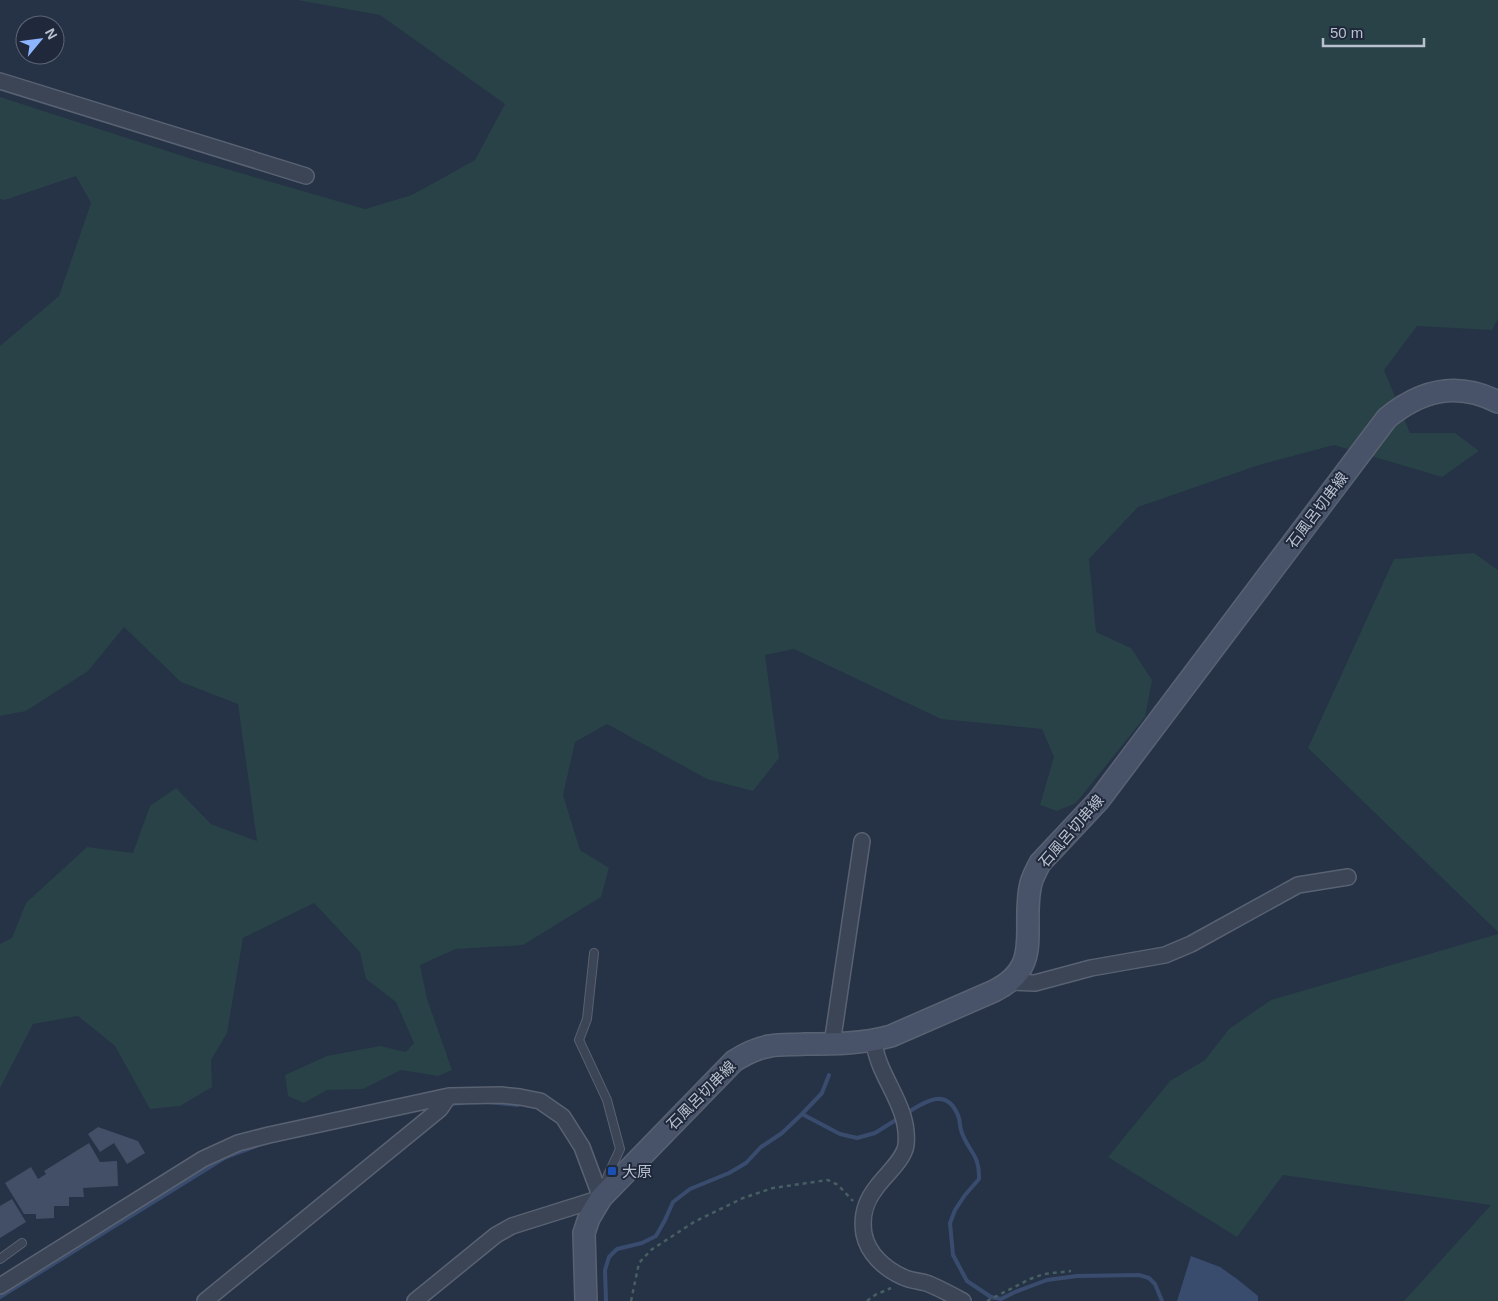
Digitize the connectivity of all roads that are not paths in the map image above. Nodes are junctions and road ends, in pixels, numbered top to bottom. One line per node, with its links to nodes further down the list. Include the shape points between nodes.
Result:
1 (0, 81): 2 (street)
2 (306, 176)
3 (1498, 402): 7 (main road, 石風呂切串線, via 1474,393 1436,392 1418,397 1387,418 1099,800 1040,863 1030,889 1024,964)
4 (862, 841): 9 (street)
5 (1348, 877): 7 (street, via 1298,885 1165,955 1091,968 1034,983)
6 (594, 953): 11 (lane, via 587,1019 580,1040 607,1100 620,1149)
7 (1010, 982): 8 (main road, 石風呂切串線, via 903,1032)
8 (873, 1041): 9 (main road, 石風呂切串線); 18 (street, via 899,1104 906,1127 906,1145 904,1154 880,1181 864,1210 862,1223 866,1240 871,1253 887,1268)
9 (832, 1044): 11 (main road, 石風呂切串線, via 768,1046 734,1061)
10 (449, 1096): 11 (street, via 500,1095 540,1101 568,1124 582,1147); 14 (street, via 269,1135 202,1158); 15 (street, via 440,1109)
11 (601, 1198): 16 (street, via 512,1226 496,1235); 17 (main road, 石風呂切串線, via 584,1233)
12 (22, 1243): 13 (lane)
13 (0, 1259)
14 (0, 1286)
15 (205, 1301)
16 (415, 1301)
17 (586, 1301)
18 (963, 1301)

